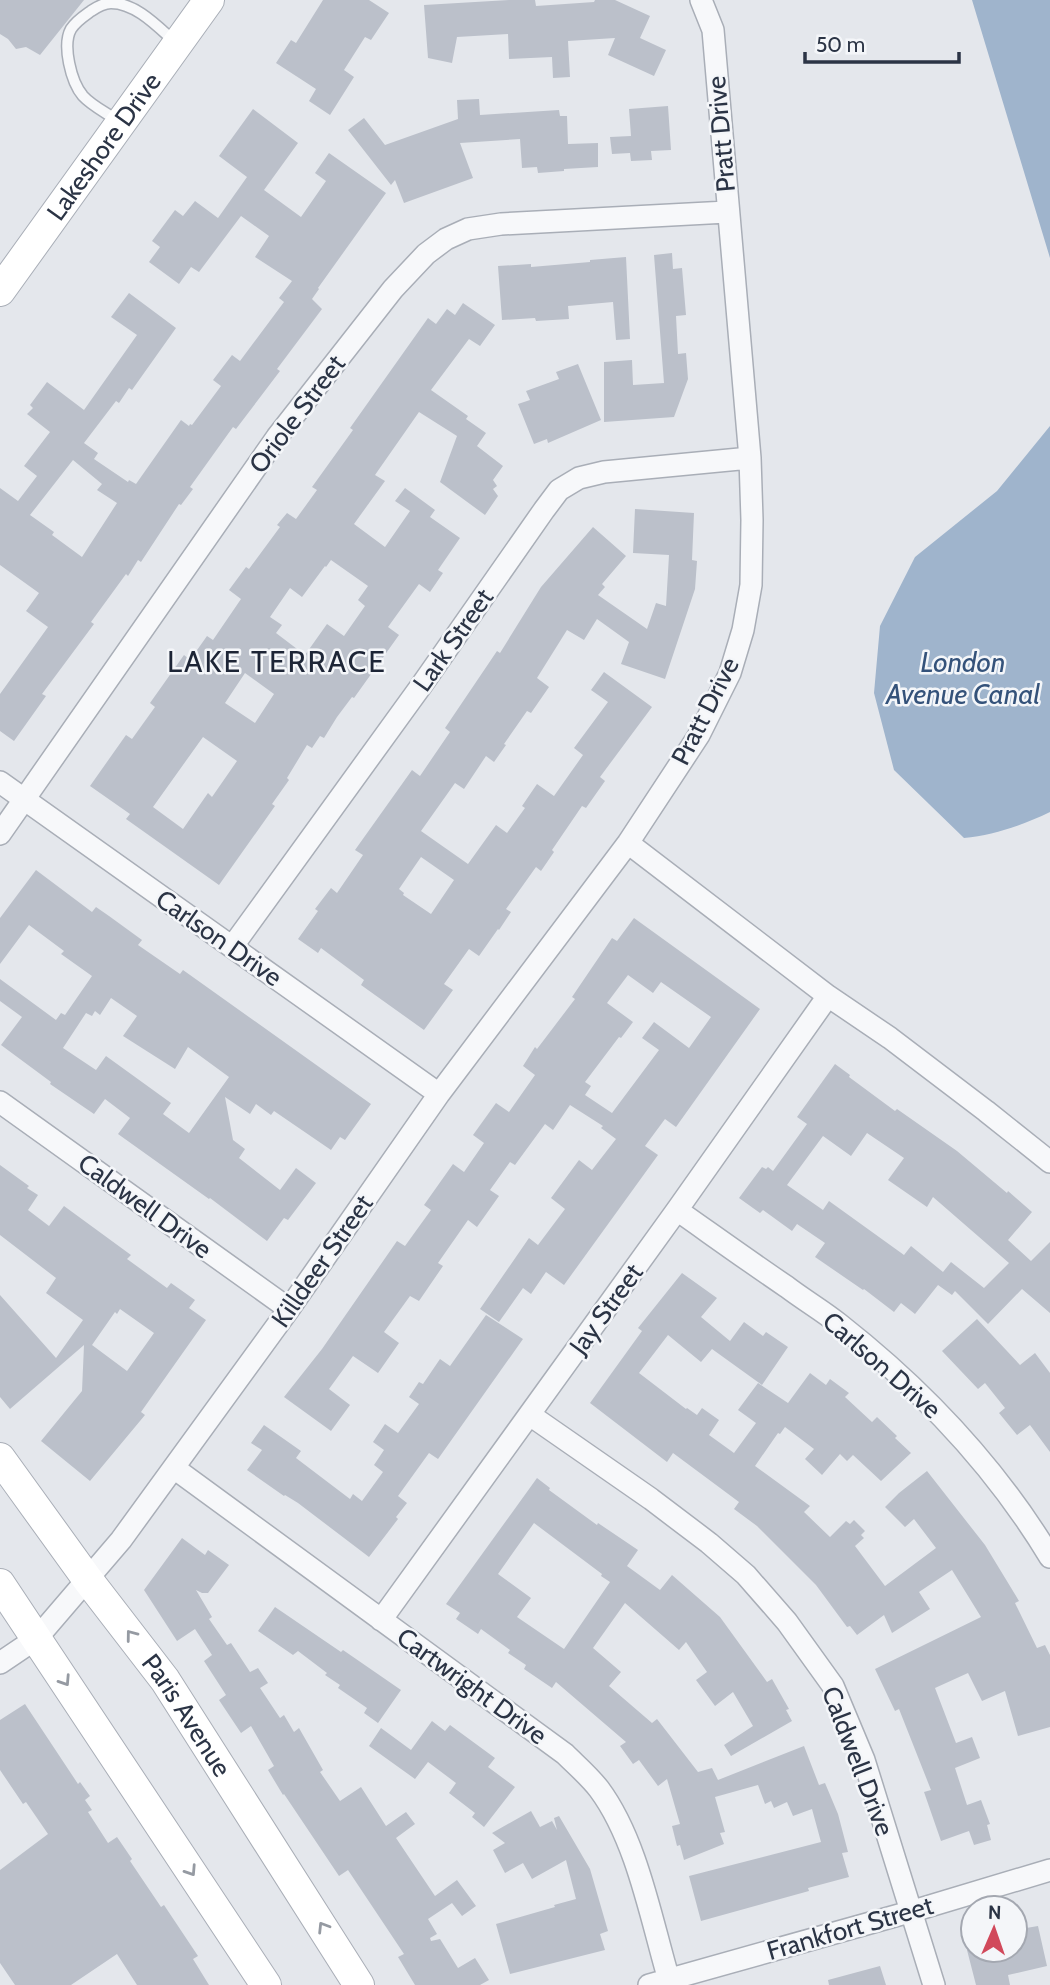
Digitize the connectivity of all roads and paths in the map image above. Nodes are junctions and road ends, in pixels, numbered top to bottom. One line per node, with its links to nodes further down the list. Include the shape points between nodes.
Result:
1 (701, 0): 5 (street, Pratt Drive, via 713,30)
2 (202, 2): 3 (street, Lakeshore Drive)
3 (177, 44): 4 (street, Lakeshore Drive); 4 (lane, via 149,19 111,3 98,6 69,32 75,83 83,96)
4 (121, 122): 6 (street, Lakeshore Drive)
5 (727, 212): 7 (street, Pratt Drive); 9 (street, Oriole Street, via 501,224 468,229 426,254 277,437)
6 (0, 291)
7 (750, 458): 11 (street, Pratt Drive, via 751,585 733,662 699,735); 12 (street, Lark Street, via 604,472 579,478 559,490)
8 (0, 782): 9 (street, Carlson Drive)
9 (24, 800): 10 (street, Oriole Street); 12 (street, Carlson Drive)
10 (0, 834)
11 (628, 843): 13 (street); 14 (street, Killdeer Street)
12 (232, 947): 14 (street, Carlson Drive)
13 (828, 996): 16 (street); 17 (street, Jay Street)
14 (439, 1094): 18 (street, Killdeer Street)
15 (0, 1102): 18 (street, Caldwell Drive)
16 (1050, 1162)
17 (677, 1210): 19 (street, Jay Street); 22 (street, Carlson Drive, via 838,1324 898,1374 990,1470)
18 (289, 1309): 21 (street, Killdeer Street)
19 (530, 1415): 25 (street, Jay Street); 29 (street, Caldwell Drive, via 709,1543 746,1575 787,1622 833,1686 864,1760)
20 (0, 1458): 23 (street, Paris Avenue)
21 (174, 1468): 23 (street, Killdeer Street); 25 (street, Cartwright Drive)
22 (1050, 1557)
23 (88, 1580): 26 (street, Killdeer Street); 32 (street, Paris Avenue, one-way to 23, via 165,1680)
24 (0, 1584): 26 (street)
25 (381, 1620): 30 (street, Cartwright Drive, via 565,1754 599,1789 623,1831 638,1871)
26 (37, 1638): 27 (street, Killdeer Street); 31 (street, one-way to 31)
27 (0, 1663)
28 (1050, 1870): 29 (street, Frankfort Street)
29 (913, 1911): 30 (street, Frankfort Street); 33 (street, Caldwell Drive)
30 (659, 1982)
31 (266, 1985)
32 (359, 1985)
33 (934, 1985)

